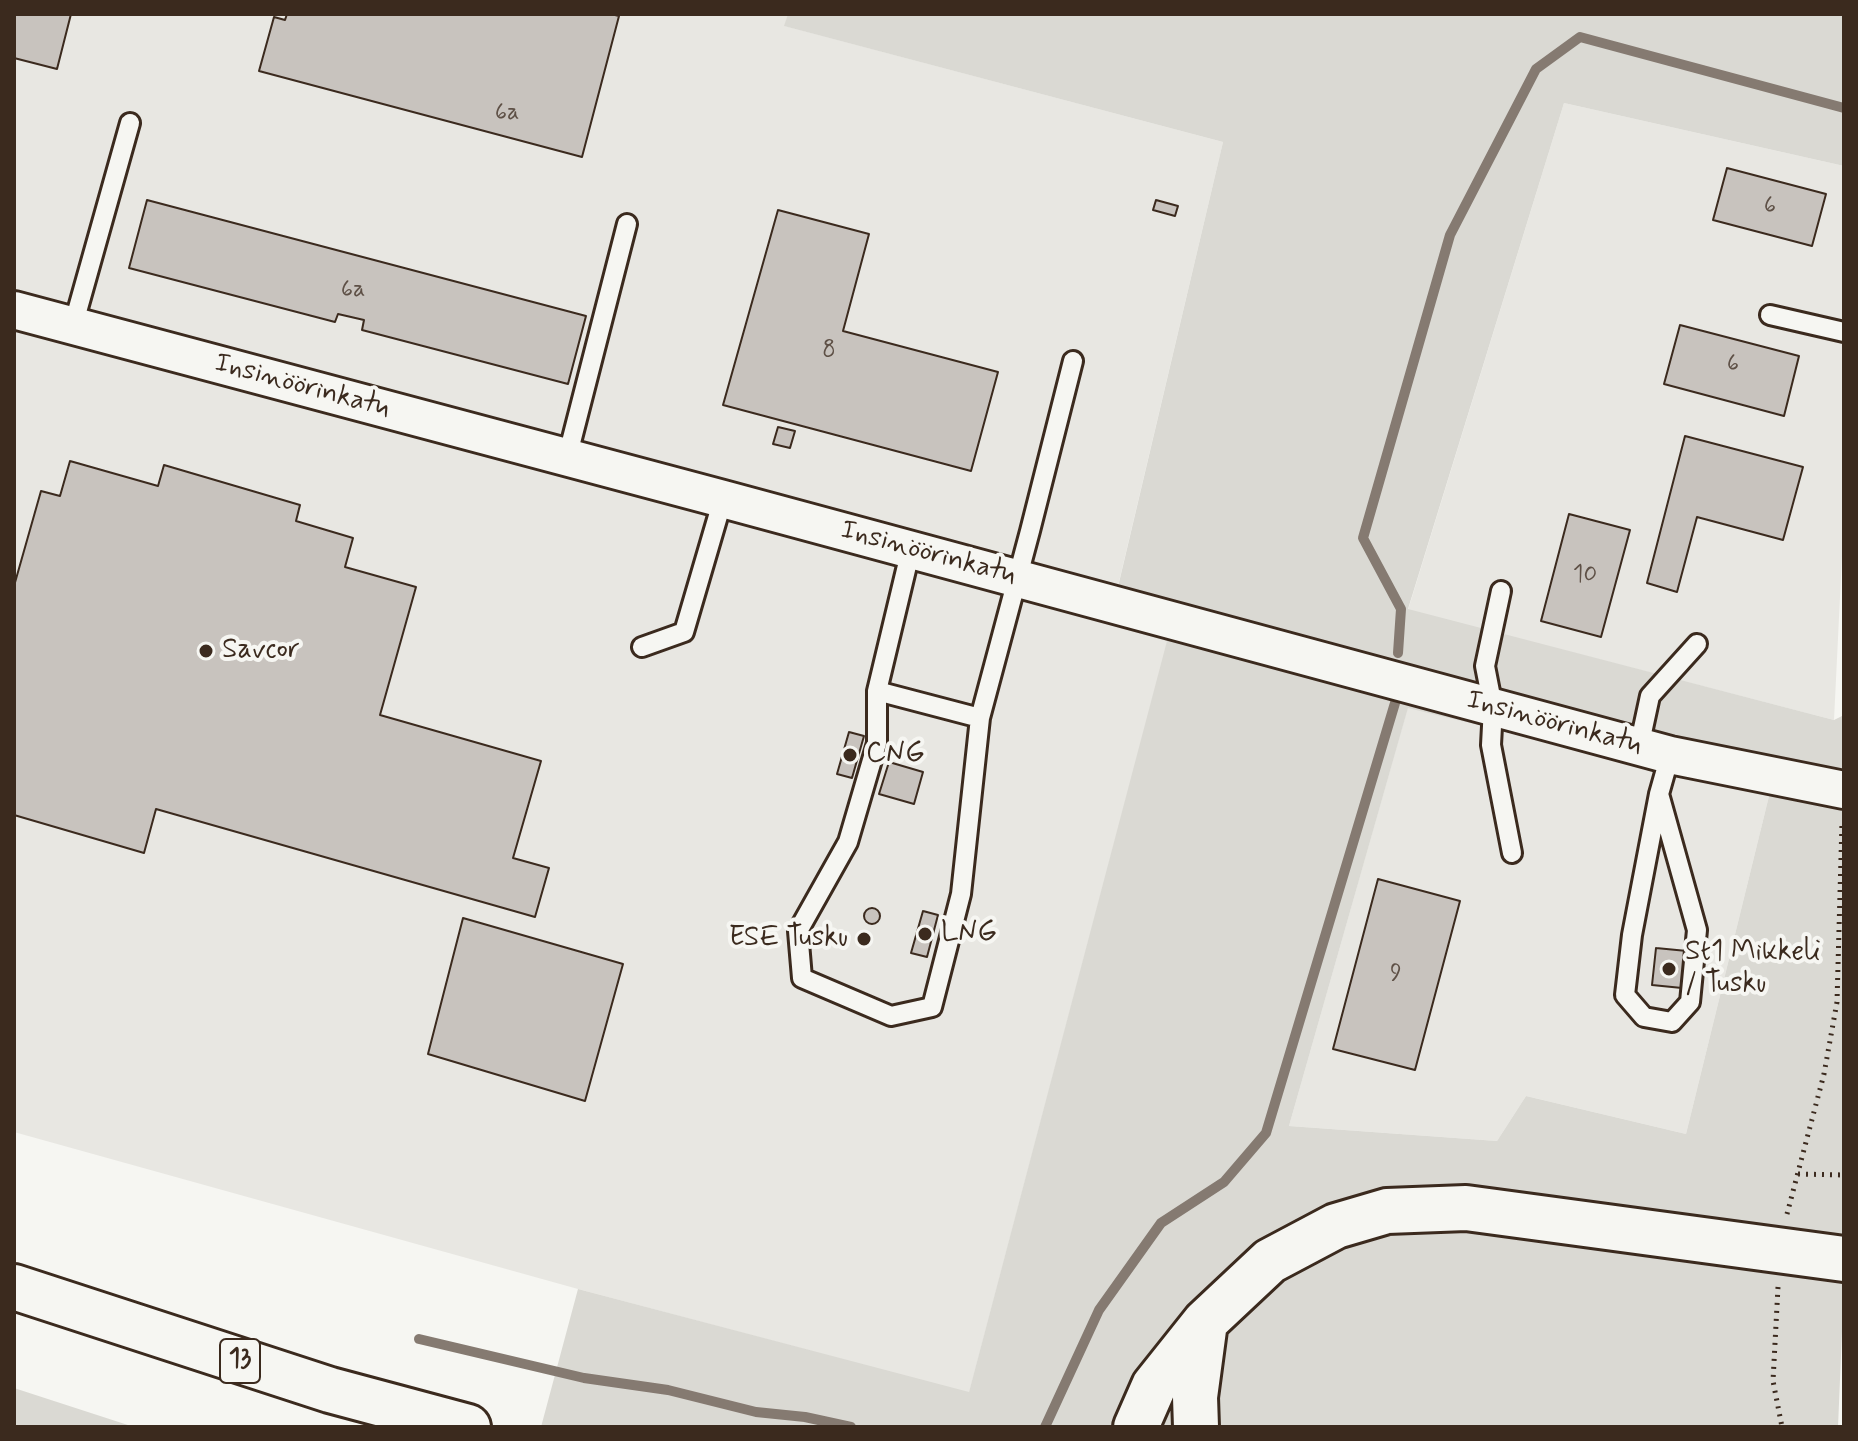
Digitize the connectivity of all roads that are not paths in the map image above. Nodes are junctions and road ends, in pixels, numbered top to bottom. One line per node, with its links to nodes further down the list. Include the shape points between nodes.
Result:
1 (130, 123): 5 (lane)
2 (627, 224): 8 (lane)
3 (14, 310): 5 (street, Insinöörinkatu)
4 (1770, 315): 6 (lane)
5 (73, 326): 8 (street, Insinöörinkatu)
6 (1844, 332)
7 (1073, 361): 11 (lane)
8 (567, 458): 9 (street, Insinöörinkatu)
9 (723, 499): 10 (street, Insinöörinkatu); 14 (lane, via 684,632)
10 (911, 549): 11 (street, Insinöörinkatu); 15 (lane)
11 (1018, 578): 16 (street, Insinöörinkatu); 17 (lane)
12 (1501, 591): 16 (lane, via 1485,666)
13 (1697, 644): 18 (lane, via 1650,696)
14 (642, 647)
15 (877, 691): 17 (lane); 17 (lane, via 877,743 848,842 798,931 802,978 891,1016 932,1007 961,894)
16 (1493, 707): 18 (street, Insinöörinkatu); 21 (lane, via 1491,745)
17 (980, 718)
18 (1654, 751): 19 (street, Insinöörinkatu); 20 (lane)
19 (1843, 790)
20 (1659, 794): 20 (lane, via 1625,995 1644,1017 1672,1022 1690,1002 1697,930)
21 (1512, 853)
22 (1844, 1259): 24 (highway, via 1466,1208 1387,1211 1336,1226 1270,1261)
23 (14, 1287): 25 (highway, 13, via 330,1390)
24 (1205, 1322): 26 (highway, via 1154,1386); 27 (highway)
25 (468, 1427)
26 (1136, 1427)
27 (1196, 1427)

